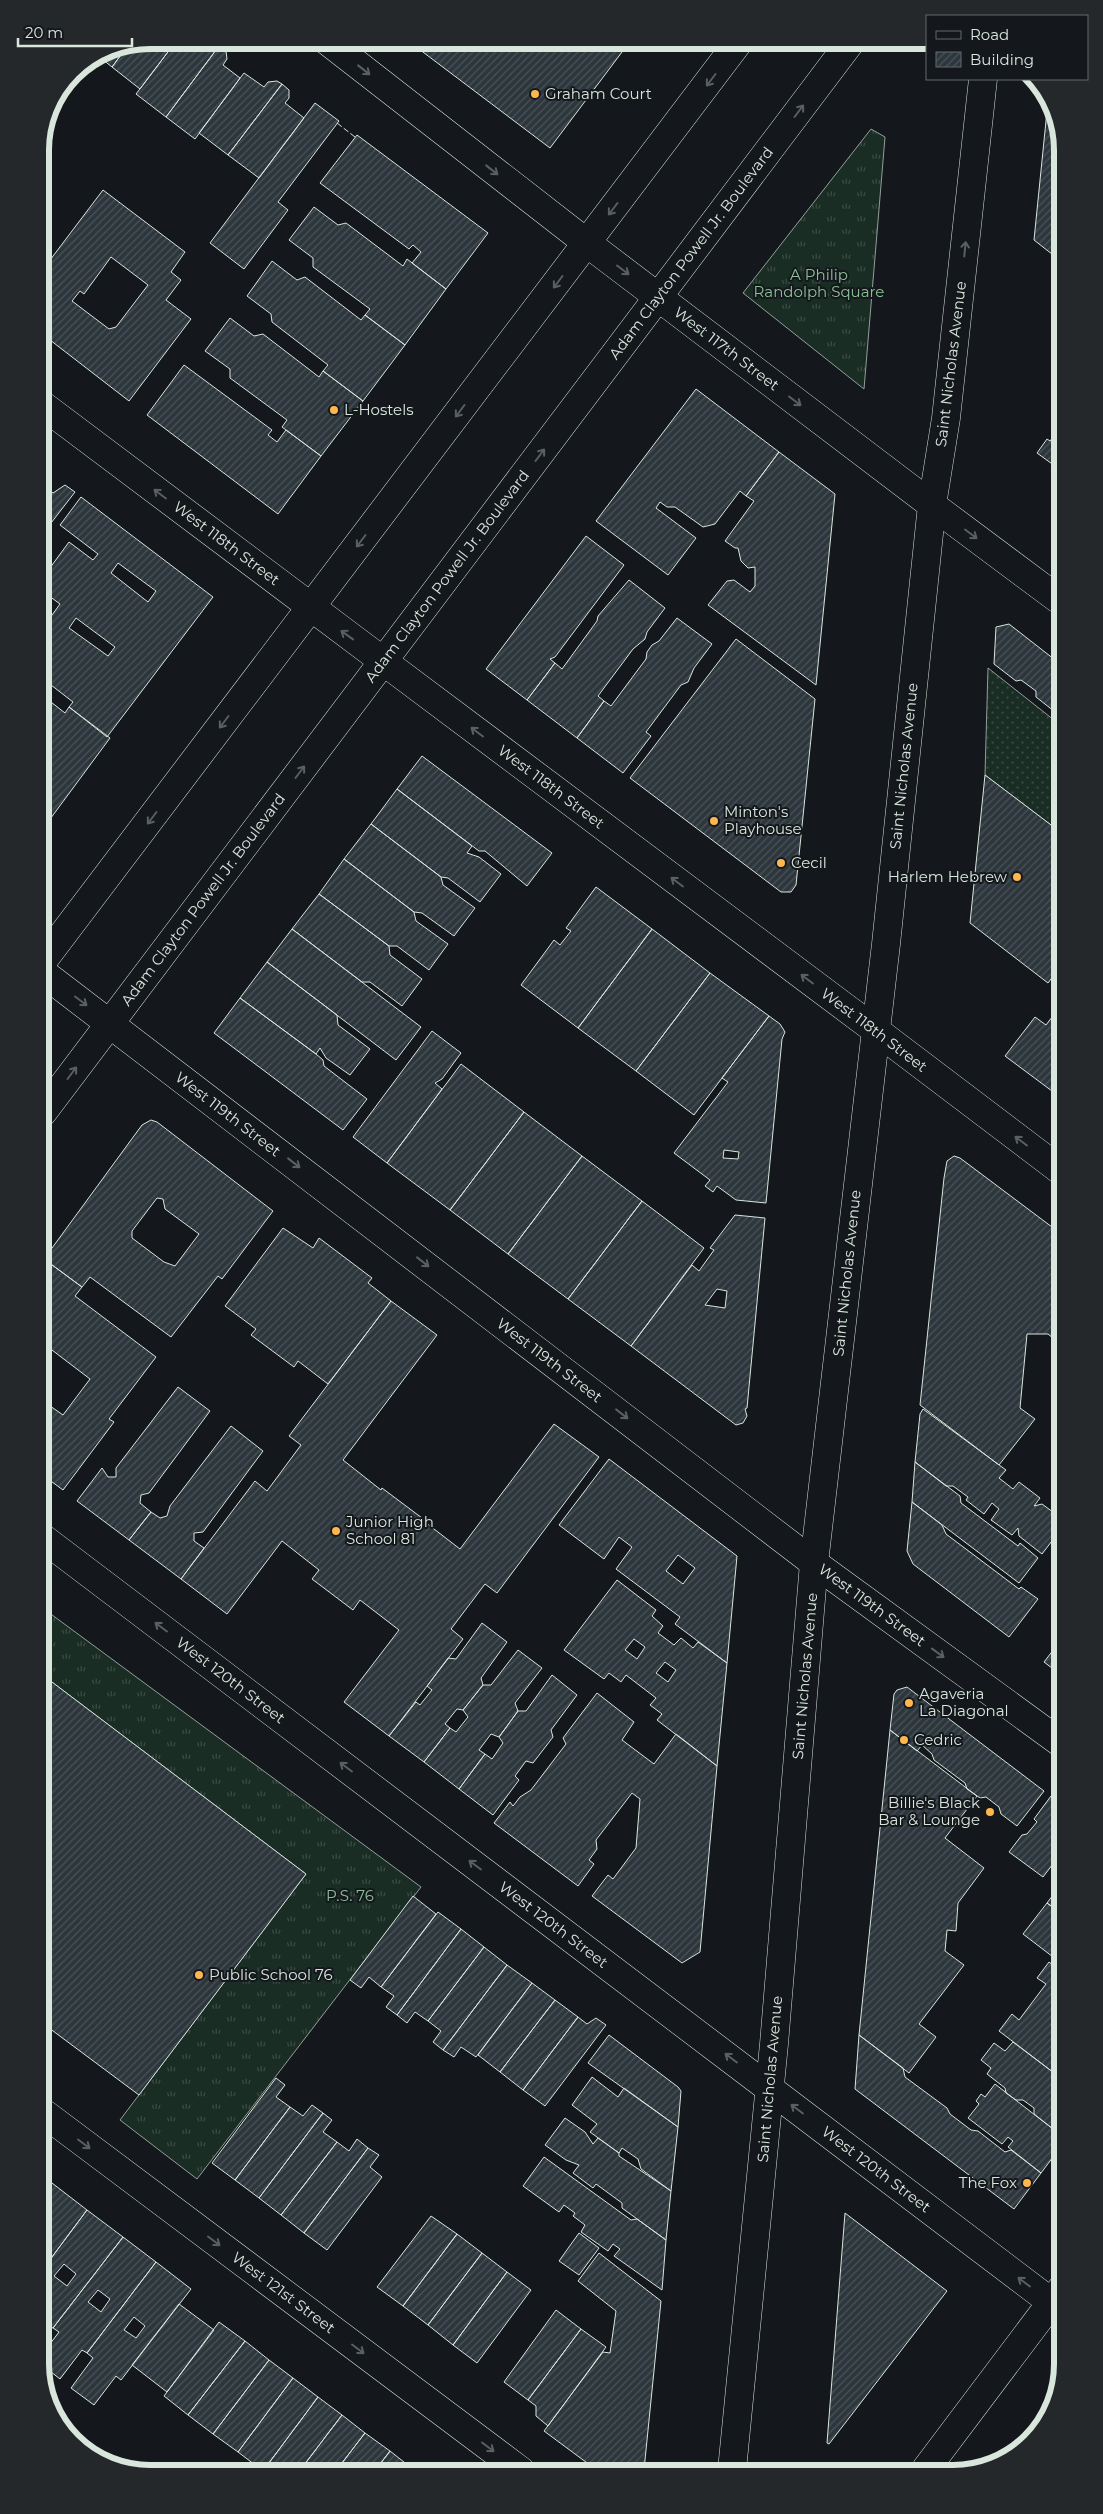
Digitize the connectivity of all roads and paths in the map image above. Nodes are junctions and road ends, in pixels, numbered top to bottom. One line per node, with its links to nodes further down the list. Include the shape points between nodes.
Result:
1 (338, 49): 5 (main road, West 117th Street, one-way to 5)
2 (733, 49): 5 (main road, one-way to 5)
3 (845, 49): 6 (main road, Adam Clayton Powell Jr. Boulevard, one-way to 3)
4 (983, 80): 8 (main road, Saint Nicholas Avenue, one-way to 4, via 946,418)
5 (588, 243): 6 (main road, West 117th Street, one-way to 6); 10 (main road, one-way to 10)
6 (659, 297): 8 (main road, West 117th Street, one-way to 8); 11 (main road, Adam Clayton Powell Jr. Boulevard, one-way to 6)
7 (49, 410): 10 (main road, West 118th Street, one-way to 7)
8 (932, 505): 9 (main road, West 117th Street, one-way to 9); 15 (main road, Saint Nicholas Avenue, via 886,944)
9 (1054, 596)
10 (311, 608): 11 (main road, West 118th Street, one-way to 10); 12 (main road, one-way to 12)
11 (383, 662): 14 (main road, Adam Clayton Powell Jr. Boulevard, one-way to 11); 15 (main road, West 118th Street, one-way to 11)
12 (49, 953)
13 (49, 977): 14 (main road, West 119th Street, one-way to 14)
14 (110, 1023): 16 (main road, Adam Clayton Powell Jr. Boulevard, one-way to 14); 19 (main road, West 119th Street, one-way to 19)
15 (874, 1029): 17 (main road, West 118th Street, one-way to 15); 19 (main road, Saint Nicholas Avenue)
16 (49, 1104)
17 (1054, 1165)
18 (49, 1542): 21 (main road, West 120th Street, one-way to 18)
19 (814, 1562): 20 (main road, West 119th Street, one-way to 20); 21 (main road, Saint Nicholas Avenue)
20 (1054, 1738)
21 (770, 2088): 23 (main road, West 120th Street, one-way to 21); 26 (main road, Saint Nicholas Avenue)
22 (49, 2117): 25 (main road, West 121st Street, one-way to 25)
23 (1054, 2296)
24 (1054, 2306): 27 (main road)
25 (513, 2465)
26 (732, 2465)
27 (928, 2465)

